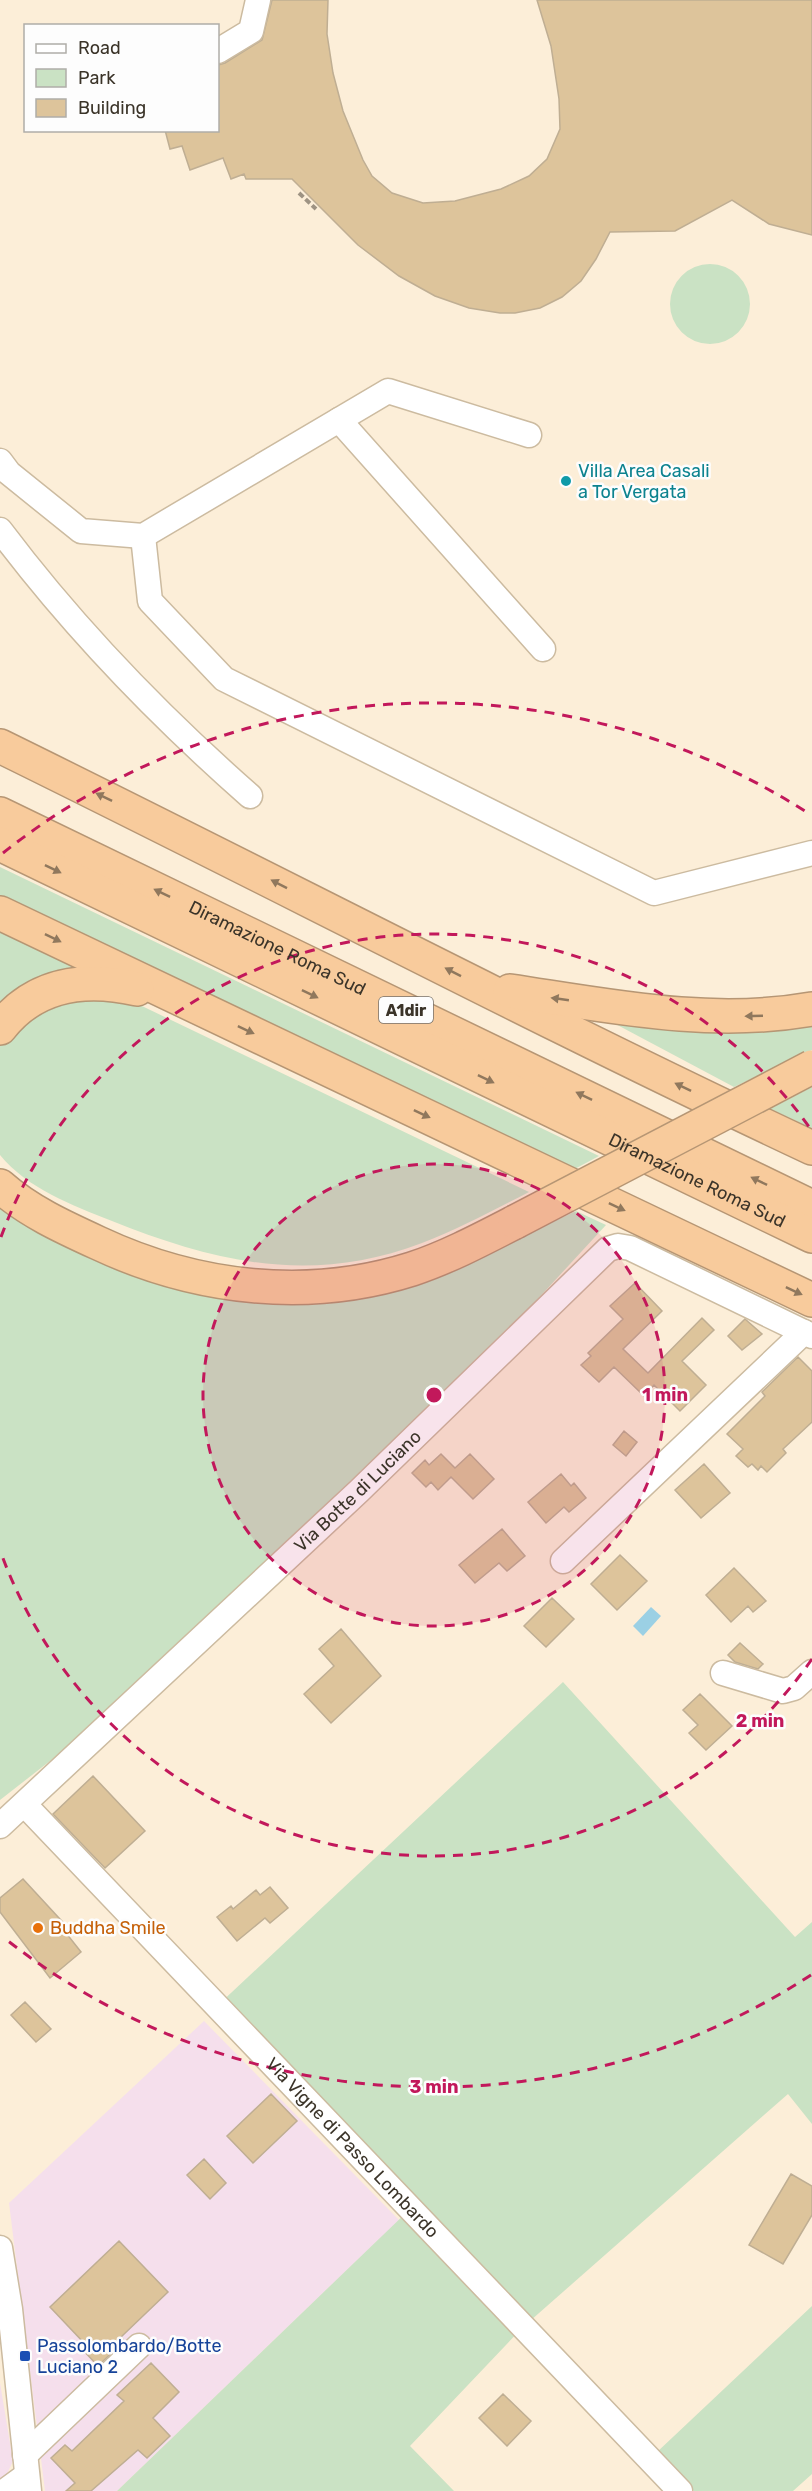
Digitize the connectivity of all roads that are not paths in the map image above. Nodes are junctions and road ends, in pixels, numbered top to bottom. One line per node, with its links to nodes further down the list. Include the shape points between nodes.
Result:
1 (258, 0): 2 (street, via 251,31)
2 (219, 50)
3 (339, 420): 4 (street, via 388,391); 7 (street); 8 (street)
4 (530, 435)
5 (0, 461): 7 (street, via 9,473 81,531)
6 (0, 530): 10 (street, via 31,571 116,666 196,749)
7 (143, 536): 13 (street, via 150,601 224,679 654,893)
8 (543, 649)
9 (0, 746): 15 (highway, one-way to 9)
10 (250, 796)
11 (0, 814): 22 (highway, Diramazione Roma Sud / A1dir, one-way to 11)
12 (0, 844): 23 (highway, Diramazione Roma Sud / A1dir, one-way to 23)
13 (812, 854)
14 (0, 913): 16 (highway, one-way to 16)
15 (483, 987): 17 (highway, one-way to 15, via 756,1016 682,1015); 20 (highway, one-way to 15)
16 (194, 1006): 18 (highway, via 127,987 74,983 31,1000); 24 (highway, one-way to 24)
17 (812, 1009)
18 (0, 1028)
19 (812, 1067): 21 (highway, bridge, via 439,1259 382,1277 318,1288 256,1286 185,1274 128,1256 41,1215)
20 (812, 1148)
21 (0, 1186)
22 (812, 1207)
23 (812, 1236)
24 (812, 1300)
25 (808, 1334): 26 (street, Via Botte di Luciano); 29 (street, Via Botte di Luciano, via 630,1248 608,1250)
26 (563, 1561)
27 (723, 1672): 28 (street, via 783,1691 794,1688)
28 (812, 1672)
29 (25, 1805): 30 (street, Via Botte di Luciano); 35 (street, Via Vigne di Passo Lombardo)
30 (0, 1826)
31 (0, 2248): 33 (street)
32 (139, 2346): 33 (street)
33 (27, 2474): 34 (street)
34 (5, 2491)
35 (680, 2491)

